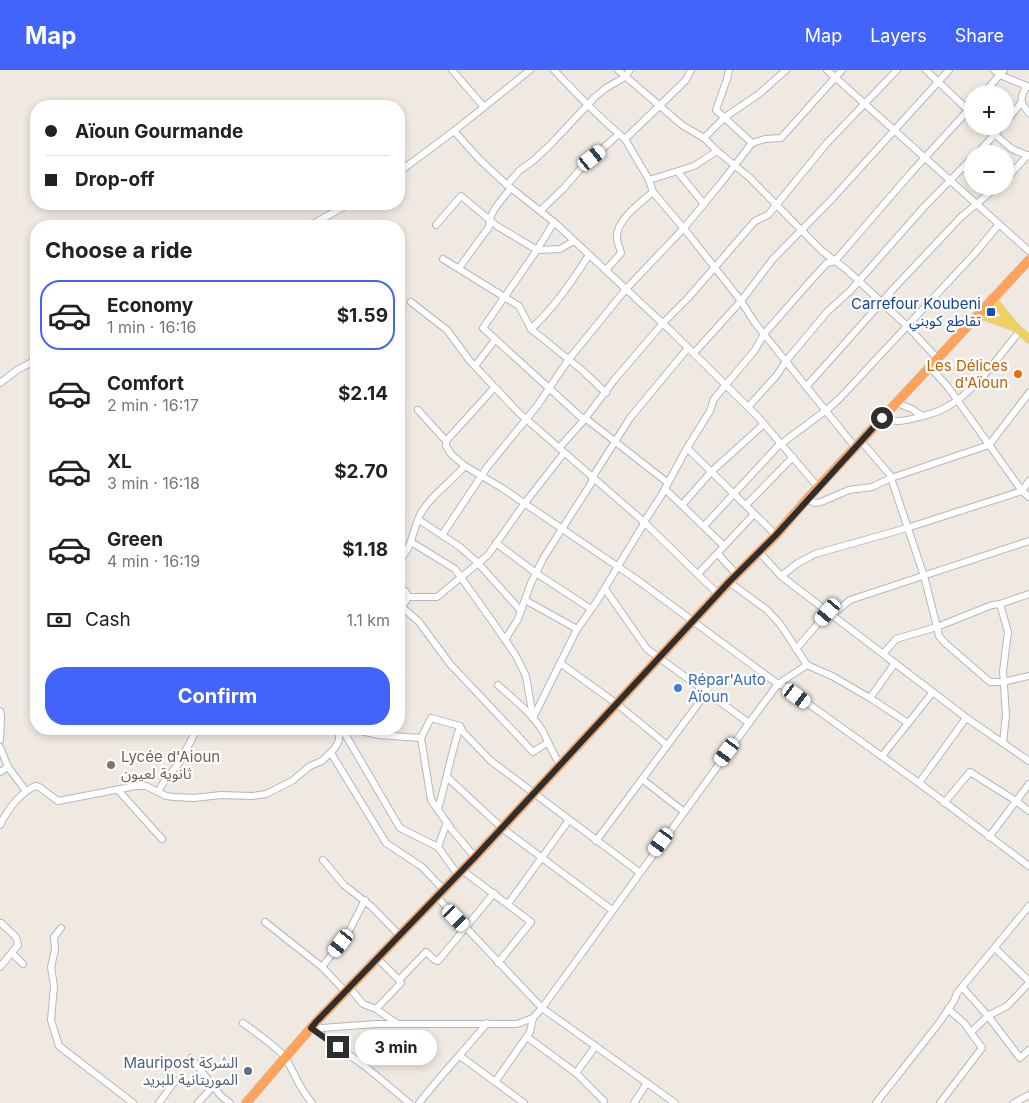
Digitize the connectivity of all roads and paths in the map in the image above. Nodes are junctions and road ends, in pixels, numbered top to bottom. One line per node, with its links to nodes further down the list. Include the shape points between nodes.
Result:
1 (452, 70): 26 (street)
2 (530, 70): 26 (street)
3 (554, 70): 24 (street)
4 (618, 70): 16 (street)
5 (630, 70): 16 (street)
6 (690, 70): 25 (street, via 686,80)
7 (729, 70): 29 (street, via 716,110)
8 (786, 70): 29 (street, via 759,94)
9 (827, 70): 17 (street)
10 (842, 70): 17 (street)
11 (896, 70): 21 (street)
12 (926, 70): 18 (street)
13 (949, 70): 18 (street)
14 (994, 70): 15 (street)
15 (1002, 72): 19 (street); 20 (street)
16 (625, 76): 24 (street); 25 (street)
17 (835, 78): 21 (street); 37 (street, via 781,138)
18 (938, 81): 22 (street); 31 (street)
19 (991, 85)
20 (1028, 87): 23 (street, via 1020,95)
21 (864, 104): 31 (street); 54 (street)
22 (964, 104)
23 (1021, 104): 27 (street); 28 (street)
24 (588, 105): 35 (street); 49 (street, via 551,144 520,170)
25 (659, 105): 35 (street); 36 (street)
26 (484, 107): 32 (street)
27 (1014, 112)
28 (1029, 113)
29 (725, 117): 36 (street); 37 (street)
30 (964, 117): 41 (street)
31 (895, 130): 41 (street); 63 (street)
32 (454, 131): 44 (street); 49 (street)
33 (994, 135): 38 (street)
34 (996, 135): 40 (street, via 1012,149)
35 (622, 137): 47 (street); 56 (street, via 583,166)
36 (704, 138): 39 (street)
37 (752, 143): 42 (street)
38 (985, 145)
39 (717, 151): 42 (street); 46 (street)
40 (1028, 155): 45 (street)
41 (926, 158): 48 (street); 70 (street)
42 (735, 166): 52 (street); 54 (street)
43 (964, 166): 48 (street)
44 (405, 168)
45 (1014, 170)
46 (678, 172): 47 (street); 52 (street)
47 (649, 180): 50 (street)
48 (950, 180): 53 (street); 74 (street)
49 (509, 186): 56 (street); 57 (street)
50 (653, 192): 62 (street); 73 (street, via 622,220 617,238 621,253)
51 (987, 195): 53 (street)
52 (704, 204): 62 (street)
53 (976, 204): 60 (street); 80 (street, via 961,216)
54 (776, 205): 63 (street); 71 (street, via 768,215 755,221)
55 (338, 210): 58 (street)
56 (540, 211): 59 (street)
57 (489, 219): 61 (street, via 460,196); 65 (street); 72 (street, via 489,227)
58 (320, 220)
59 (554, 222): 64 (street); 65 (street)
60 (999, 224): 66 (street); 83 (street)
61 (436, 225)
62 (684, 228): 71 (street); 75 (street)
63 (801, 231): 70 (street); 78 (street, via 773,259)
64 (574, 241): 65 (street, via 560,249); 67 (street)
65 (537, 250): 76 (street)
66 (1029, 250)
67 (589, 255): 73 (street); 84 (street, via 568,286)
68 (443, 259): 72 (street)
69 (1029, 260): 77 (highway)
70 (835, 261): 74 (street); 86 (street, via 827,263)
71 (714, 267): 78 (street); 82 (street)
72 (459, 268): 76 (street)
73 (606, 270): 75 (street)
74 (858, 280): 80 (street); 92 (street)
75 (626, 289): 82 (street); 91 (street)
76 (504, 296): 84 (street, via 519,306); 88 (street, via 483,328)
77 (992, 298): 81 (highway); 85 (main road)
78 (741, 301): 86 (street); 89 (street)
79 (411, 302): 94 (street, via 447,330)
80 (882, 303): 83 (street); 98 (street)
81 (978, 314): 85 (main road); 90 (highway)
82 (663, 323): 89 (street); 101 (street)
83 (907, 326): 90 (street); 107 (street)
84 (531, 329): 91 (street)
85 (1017, 329): 87 (main road); 103 (street, via 979,380)
86 (764, 334): 92 (street); 97 (street)
87 (1029, 339)
88 (495, 340): 94 (street); 100 (street)
89 (691, 350): 97 (street); 114 (street, via 630,418)
90 (937, 358): 95 (highway)
91 (569, 359): 100 (street); 101 (street)
92 (786, 361): 98 (street); 105 (street)
93 (30, 363): 96 (street)
94 (475, 366): 99 (street)
95 (930, 367): 103 (street); 104 (highway)
96 (0, 383)
97 (726, 385): 105 (street); 118 (street, via 714,399)
98 (806, 387): 107 (street)
99 (494, 388): 109 (street); 113 (street)
100 (548, 390): 109 (street); 111 (street)
101 (606, 393): 111 (street)
102 (1029, 393): 117 (street)
103 (958, 400): 108 (street); 117 (street)
104 (897, 403): 108 (street); 110 (highway)
105 (748, 407): 112 (street)
106 (418, 410): 113 (street)
107 (825, 411): 115 (street); 116 (street)
108 (922, 416): 110 (street, via 896,422)
109 (526, 418): 119 (street); 123 (street)
110 (882, 418): 116 (highway)
111 (584, 419): 114 (street); 119 (street)
112 (764, 424): 115 (street); 122 (street)
113 (446, 442): 121 (street, via 451,454)
114 (615, 442): 124 (street); 127 (street)
115 (782, 444): 120 (street); 130 (street)
116 (858, 444): 125 (street, via 878,460); 128 (highway)
117 (989, 445): 125 (street); 129 (street)
118 (687, 448): 122 (street); 127 (street)
119 (561, 450): 124 (street); 133 (street)
120 (793, 457): 128 (street); 135 (street)
121 (465, 466): 123 (street); 137 (street, via 420,514)
122 (711, 472): 130 (street); 134 (street)
123 (482, 476): 133 (street); 142 (street)
124 (592, 478): 138 (street); 141 (street)
125 (891, 478): 132 (street, via 821,502); 140 (street)
126 (1029, 481): 129 (street)
127 (667, 486): 134 (street); 138 (street)
128 (818, 487): 132 (highway)
129 (1022, 491): 131 (street); 140 (street)
130 (734, 493): 135 (street); 139 (street)
131 (1029, 497)
132 (807, 499): 143 (highway)
133 (524, 504): 141 (street); 146 (street)
134 (682, 504): 139 (street)
135 (746, 505): 136 (street)
136 (754, 514): 143 (street); 147 (street)
137 (419, 520): 142 (street); 145 (street)
138 (644, 522): 152 (street); 154 (street)
139 (704, 526): 147 (street)
140 (907, 528): 157 (street, via 815,554); 158 (street)
141 (563, 529): 152 (street); 153 (street)
142 (442, 535): 151 (street)
143 (776, 535): 149 (highway)
144 (1029, 541): 158 (street)
145 (410, 542): 148 (street); 156 (street)
146 (496, 543): 151 (street); 153 (street)
147 (724, 546): 150 (street)
148 (405, 552)
149 (759, 552): 155 (highway); 157 (street)
150 (718, 554): 154 (street); 155 (street)
151 (478, 563): 156 (street); 169 (street)
152 (619, 567): 160 (street); 172 (street)
153 (536, 573): 165 (street); 168 (street)
154 (698, 574): 162 (street)
155 (736, 574): 159 (highway)
156 (461, 576): 164 (street, via 437,597); 175 (street)
157 (781, 576): 171 (street)
158 (924, 576): 171 (street, via 850,600); 173 (street)
159 (729, 582): 162 (highway); 176 (street, via 767,610)
160 (605, 589): 168 (street); 178 (street, via 634,632)
161 (405, 591): 164 (street)
162 (718, 594): 172 (highway)
163 (1029, 594): 167 (street)
164 (408, 597): 166 (street)
165 (525, 600): 169 (street); 174 (street)
166 (405, 603)
167 (1000, 604): 173 (street); 183 (street, via 1008,632)
168 (591, 609): 174 (street)
169 (521, 611): 175 (street)
170 (405, 613): 202 (street, via 419,622 450,664 533,752)
171 (830, 614): 176 (street); 177 (street)
172 (693, 622): 178 (highway); 184 (street)
173 (937, 627): 177 (street, via 896,639); 183 (street, via 945,643 981,675 990,682)
174 (577, 629): 179 (street)
175 (505, 640): 191 (street, via 526,676)
176 (796, 650): 181 (street)
177 (884, 654): 180 (street)
178 (658, 659): 186 (street); 189 (highway)
179 (560, 663): 189 (street); 191 (street)
180 (895, 663): 187 (street); 188 (street)
181 (807, 664): 184 (street); 188 (street)
182 (1029, 676): 183 (street)
183 (1004, 682): 203 (street, via 1006,714)
184 (778, 684): 193 (street); 207 (street)
185 (498, 685): 191 (street)
186 (707, 692): 193 (street); 204 (street)
187 (934, 692): 192 (street); 194 (street)
188 (870, 698): 194 (street)
189 (617, 704): 204 (street); 209 (highway)
190 (0, 712): 201 (street)
191 (533, 718): 202 (street)
192 (966, 718): 203 (street); 214 (street)
193 (748, 723): 223 (street)
194 (908, 723): 207 (street)
195 (460, 726): 200 (street, via 430,718); 212 (street); 219 (street, via 491,761)
196 (194, 735): 218 (street, via 179,764)
197 (340, 735): 206 (street)
198 (345, 735): 232 (street, via 400,828)
199 (379, 735): 200 (street)
200 (421, 738): 222 (street, via 432,800)
201 (0, 740)
202 (547, 743): 209 (street)
203 (1003, 743): 208 (street)
204 (667, 746): 213 (street)
205 (0, 747): 210 (street)
206 (331, 753): 218 (street, via 292,781 266,794 194,798 166,796); 239 (street, via 386,843 422,867)
207 (882, 756): 214 (street)
208 (1029, 761)
209 (561, 765): 219 (highway)
210 (8, 767): 211 (street); 217 (street)
211 (0, 772)
212 (447, 777): 222 (street); 228 (street)
213 (642, 779): 223 (street); 231 (street)
214 (919, 783): 221 (street)
215 (1029, 784): 220 (street)
216 (118, 790): 217 (street, via 58,801 39,787); 218 (street, via 146,786); 230 (street)
217 (26, 791): 227 (street)
218 (158, 792)
219 (534, 793): 225 (street); 228 (highway)
220 (1016, 801): 221 (street, via 970,772); 224 (street); 229 (street)
221 (944, 803): 229 (street)
222 (438, 809): 226 (street)
223 (683, 811): 237 (street)
224 (1029, 811)
225 (568, 820): 231 (street); 234 (street)
226 (447, 822): 232 (street); 233 (street)
227 (0, 825)
228 (502, 828): 233 (highway); 234 (street)
229 (989, 837): 236 (street)
230 (162, 839)
231 (596, 840): 237 (street)
232 (438, 847): 238 (street)
233 (475, 857): 238 (highway)
234 (541, 858): 243 (street); 245 (street)
235 (324, 860): 242 (street, via 344,885)
236 (1029, 866)
237 (639, 872): 245 (street)
238 (460, 873): 239 (highway); 240 (street)
239 (444, 890): 241 (highway)
240 (494, 893): 243 (street); 249 (street)
241 (437, 897): 249 (street); 250 (highway)
242 (365, 900): 250 (street); 257 (street, via 347,935)
243 (508, 904): 254 (street, via 531,922)
244 (1029, 906): 251 (street)
245 (612, 910): 262 (street)
246 (265, 922): 257 (street)
247 (1, 923): 252 (street, via 16,937 18,945)
248 (61, 928): 286 (street, via 54,937 56,950 51,967 54,986 51,1020 59,1046)
249 (466, 928): 254 (street); 258 (street, via 438,961 426,952)
250 (400, 936): 253 (highway)
251 (994, 948): 259 (street); 260 (street)
252 (12, 953): 255 (street); 256 (street)
253 (376, 960): 258 (street); 261 (highway)
254 (498, 963): 262 (street)
255 (23, 964)
256 (0, 967)
257 (322, 967): 261 (street)
258 (400, 980): 263 (street, via 401,983)
259 (1029, 982): 265 (street, via 1007,1006)
260 (962, 987): 264 (street); 265 (street)
261 (347, 989): 263 (street, via 363,1004); 270 (highway)
262 (542, 1008): 266 (street); 273 (street)
263 (376, 1009): 269 (street)
264 (948, 1009): 271 (street); 297 (street)
265 (988, 1016): 271 (street); 274 (street, via 1020,1058)
266 (533, 1018): 268 (street, via 517,1024); 272 (street)
267 (244, 1023): 276 (street)
268 (488, 1023): 269 (street); 275 (street)
269 (398, 1024): 270 (street)
270 (312, 1027): 276 (highway); 292 (street)
271 (971, 1032): 285 (street, via 982,1048)
272 (527, 1038): 278 (street); 280 (street)
273 (595, 1047): 278 (street); 281 (street)
274 (1029, 1050)
275 (460, 1056): 280 (street); 293 (street)
276 (285, 1057): 290 (highway); 291 (street)
277 (192, 1058): 282 (street)
278 (576, 1073): 284 (street)
279 (175, 1081): 287 (street)
280 (495, 1082): 294 (street)
281 (647, 1083): 295 (street); 296 (street)
282 (214, 1085): 288 (street); 289 (street)
283 (1029, 1095): 298 (street)
284 (604, 1101)
285 (944, 1102)
286 (133, 1103)
287 (159, 1103)
288 (198, 1103)
289 (230, 1103)
290 (246, 1103)
291 (312, 1103)
292 (409, 1103)
293 (419, 1103)
294 (524, 1103)
295 (634, 1103)
296 (674, 1103)
297 (876, 1103)
298 (1014, 1103)

